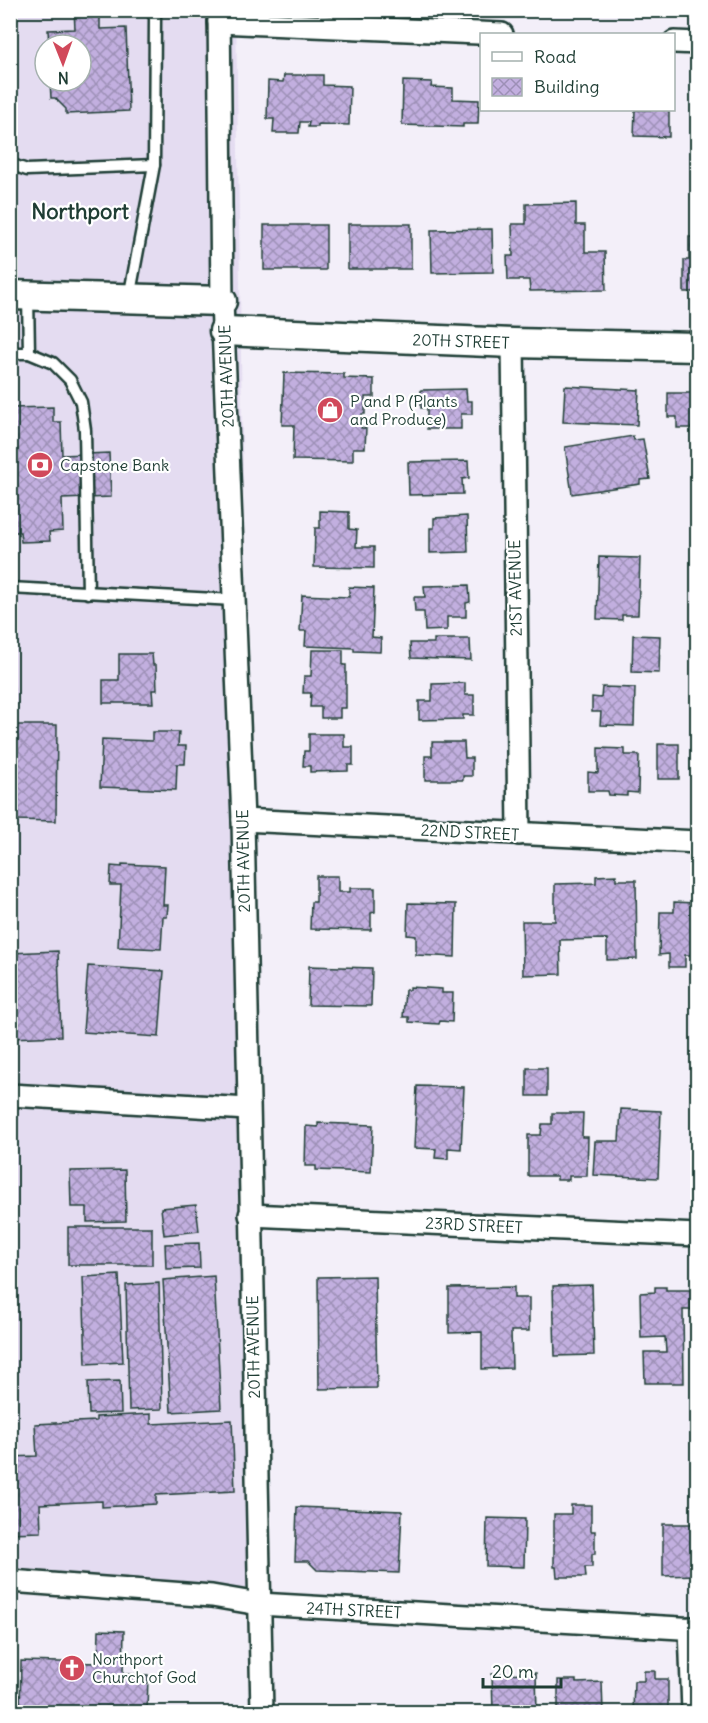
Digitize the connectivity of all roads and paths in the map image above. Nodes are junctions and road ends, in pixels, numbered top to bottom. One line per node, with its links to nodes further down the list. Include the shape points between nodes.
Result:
1 (150, 10): 7 (lane, via 155,17)
2 (219, 16): 3 (street); 10 (street, 20TH AVENUE)
3 (486, 33)
4 (675, 42): 5 (street)
5 (698, 44)
6 (10, 164): 7 (lane, via 27,170)
7 (154, 165): 9 (lane)
8 (19, 296): 9 (street); 15 (lane)
9 (129, 298): 10 (street)
10 (222, 301): 11 (street, 20TH AVENUE)
11 (224, 331): 12 (street, 20TH STREET); 18 (street, 20TH AVENUE)
12 (513, 343): 13 (street, 20TH STREET); 20 (street, 21ST AVENUE)
13 (698, 347)
14 (10, 353): 15 (lane)
15 (29, 353): 17 (lane, via 53,363 70,380 81,402)
16 (10, 588): 17 (lane)
17 (88, 593): 18 (lane)
18 (234, 600): 19 (street, 20TH AVENUE)
19 (243, 820): 20 (street, 22ND STREET); 23 (street, 20TH AVENUE)
20 (519, 834): 21 (street, 22ND STREET)
21 (698, 842)
22 (10, 1095): 23 (street)
23 (248, 1109): 24 (street, 20TH AVENUE)
24 (250, 1215): 25 (street, 23RD STREET); 27 (street, 20TH AVENUE)
25 (698, 1235)
26 (10, 1581): 27 (street, 24TH STREET, via 212,1596)
27 (259, 1605): 28 (street, 24TH STREET); 29 (street, 20TH AVENUE)
28 (694, 1628): 30 (street)
29 (262, 1713)
30 (693, 1713)

